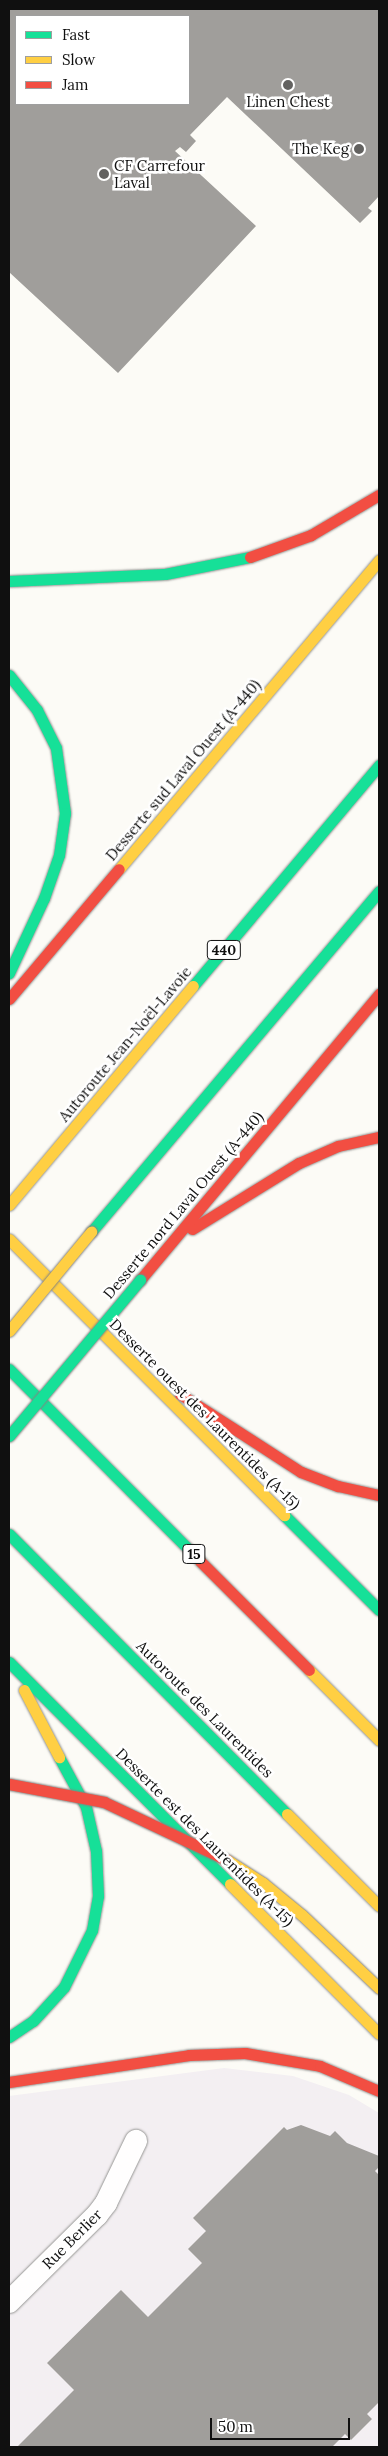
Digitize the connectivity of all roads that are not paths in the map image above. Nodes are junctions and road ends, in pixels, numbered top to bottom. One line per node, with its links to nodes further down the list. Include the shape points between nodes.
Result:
1 (379, 495): 3 (main road, via 311,535 235,562 165,574)
2 (379, 560): 9 (main road, Desserte sud Laval Ouest (A-440))
3 (9, 582)
4 (9, 675): 7 (main road, via 37,710 56,748 65,813 59,855 44,898)
5 (379, 765): 11 (main road, Autoroute Jean-Noël-Lavoie / 440)
6 (379, 891): 14 (main road, bridge)
7 (9, 973)
8 (379, 994): 13 (main road, Desserte nord Laval Ouest (A-440))
9 (9, 1000)
10 (379, 1137): 13 (main road, via 338,1146 299,1163)
11 (9, 1204)
12 (9, 1239): 15 (main road, Desserte ouest des Laurentides (A-15))
13 (172, 1242): 17 (main road, Desserte nord Laval Ouest (A-440), bridge)
14 (9, 1331)
15 (137, 1366): 18 (main road, via 284,1463 338,1486); 20 (main road, Desserte ouest des Laurentides (A-15))
16 (9, 1369): 22 (main road, 15)
17 (9, 1436)
18 (379, 1495)
19 (9, 1534): 24 (main road, Autoroute des Laurentides)
20 (379, 1610)
21 (9, 1662): 26 (main road, Desserte est des Laurentides (A-15)); 27 (main road, via 82,1796 94,1838 98,1880 92,1930 72,1975 43,2011)
22 (379, 1740)
23 (9, 1784): 25 (main road, bridge, via 104,1802 213,1851 302,1915)
24 (379, 1906)
25 (379, 1988)
26 (379, 2034)
27 (9, 2037)
28 (9, 2082): 29 (main road, via 166,2058 225,2053 306,2062 346,2074)
29 (379, 2091)
30 (136, 2141): 31 (street, Rue Berlier, via 106,2203)
31 (9, 2302)

